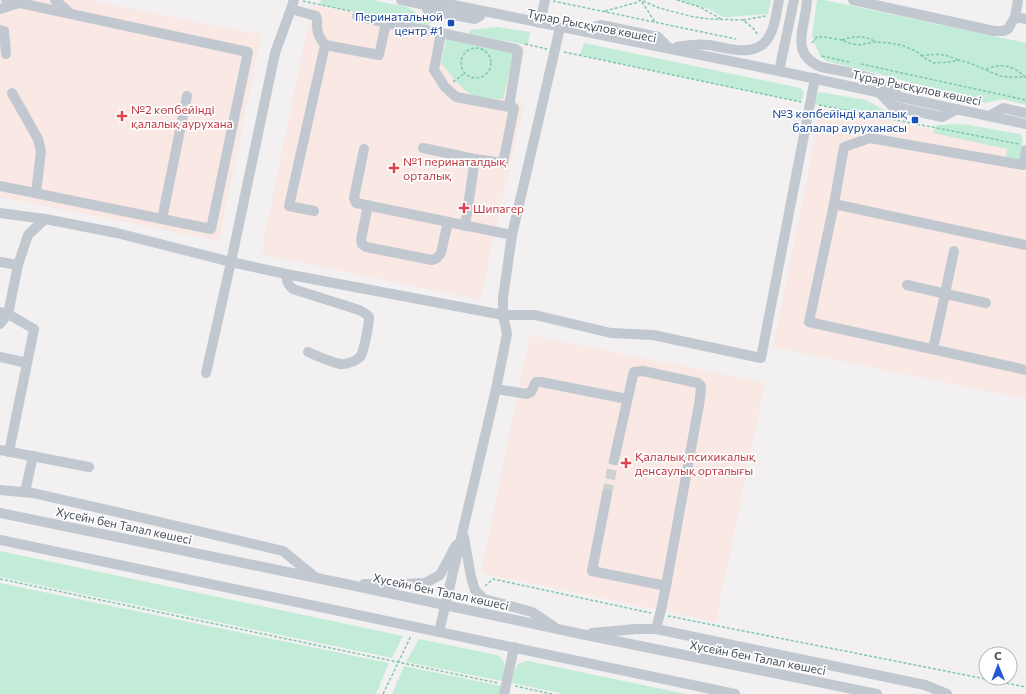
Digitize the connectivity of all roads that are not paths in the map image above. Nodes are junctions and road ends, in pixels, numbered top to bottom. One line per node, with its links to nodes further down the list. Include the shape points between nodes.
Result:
1 (6, 0): 11 (street)
2 (55, 0): 14 (street)
3 (401, 0): 21 (street, Тұрар Рысқұлов көшесі)
4 (428, 0): 18 (street, Тұрар Рысқұлов көшесі)
5 (545, 0): 18 (street)
6 (779, 0): 24 (street, via 773,29 767,40 757,48 741,51 706,45)
7 (794, 0): 26 (street)
8 (807, 0): 31 (street, via 801,41 805,56 821,67 873,79)
9 (853, 0): 16 (street, via 994,31 1008,29)
10 (1018, 0): 16 (street)
11 (23, 1): 13 (street); 14 (street)
12 (296, 3): 23 (street, via 316,16 318,35); 56 (street, via 275,53)
13 (0, 9)
14 (70, 13): 49 (street, via 248,52 211,229)
15 (354, 14): 19 (street)
16 (1015, 17): 17 (street)
17 (1026, 19)
18 (540, 22): 24 (street, Тұрар Рысқұлов көшесі)
19 (386, 23): 22 (street); 23 (street, via 379,55)
20 (0, 30): 25 (street, via 4,31)
21 (559, 32): 26 (street, Тұрар Рысқұлов көшесі, via 762,71); 52 (street)
22 (441, 33): 32 (street, via 434,70 445,87 456,97); 32 (street, via 518,51)
23 (325, 45): 46 (street, via 289,206)
24 (669, 48): 26 (street, Тұрар Рысқұлов көшесі)
25 (6, 54)
26 (779, 70): 27 (street, Тұрар Рысқұлов көшесі)
27 (815, 78): 29 (street, Тұрар Рысқұлов көшесі); 63 (street, via 761,358 653,335 611,333 534,315)
28 (12, 93): 43 (street, via 42,151)
29 (880, 93): 31 (street, Тұрар Рысқұлов көшесі); 33 (street, via 892,106 942,117)
30 (187, 96): 49 (street)
31 (904, 98): 33 (street, Тұрар Рысқұлов көшесі)
32 (509, 107): 40 (street, via 514,108 502,163)
33 (957, 109): 35 (street, Тұрар Рысқұлов көшесі)
34 (1026, 113): 35 (street, via 1003,108)
35 (988, 116): 36 (street, Тұрар Рысқұлов көшесі)
36 (1026, 124)
37 (1022, 147): 41 (street)
38 (423, 148): 40 (street)
39 (364, 149): 45 (street, via 354,198 356,203)
40 (475, 159): 51 (street)
41 (1024, 166): 44 (street, via 870,138 844,147)
42 (0, 186): 43 (street)
43 (36, 193): 49 (street)
44 (834, 204): 53 (street); 65 (street, via 809,322)
45 (368, 205): 50 (street); 50 (street, via 361,240 366,248 432,260 441,254)
46 (314, 211)
47 (0, 213): 48 (street)
48 (45, 219): 56 (street, via 117,233); 57 (street, via 28,235)
49 (162, 219)
50 (448, 222): 51 (street)
51 (465, 226): 52 (street)
52 (512, 235): 63 (street)
53 (1026, 245)
54 (954, 251): 60 (street)
55 (0, 262): 57 (street)
56 (231, 262): 58 (street); 70 (street)
57 (18, 265): 62 (street)
58 (286, 274): 63 (street); 66 (street, via 288,284 298,292 359,310 368,317 363,350 356,360 341,364)
59 (907, 284): 60 (street)
60 (945, 294): 61 (street); 65 (street)
61 (986, 303)
62 (4, 313): 64 (street); 68 (street, via 34,328)
63 (502, 315): 71 (street, via 507,334)
64 (0, 324)
65 (933, 349): 69 (street)
66 (308, 352)
67 (0, 357): 68 (street)
68 (27, 363): 73 (street)
69 (1026, 370)
70 (206, 373)
71 (496, 389): 72 (street, via 527,394 536,382 541,382); 81 (street)
72 (627, 399): 75 (street); 85 (street, via 634,372 638,371 698,383 701,386)
73 (4, 451): 74 (street)
74 (33, 456): 76 (street); 78 (street)
75 (614, 460)
76 (89, 467)
77 (0, 490): 78 (street)
78 (25, 492): 83 (street, via 283,551)
79 (607, 494): 85 (street, via 592,571)
80 (0, 513): 83 (street, Хусейн бен Талал көшесі)
81 (464, 531): 84 (street, via 440,575 425,583); 86 (street); 87 (street, via 475,590 484,599 532,612)
82 (0, 540): 89 (street)
83 (317, 578): 84 (street, Хусейн бен Талал көшесі)
84 (346, 584): 86 (street, Хусейн бен Талал көшесі)
85 (666, 586): 88 (street)
86 (445, 606): 87 (street, Хусейн бен Талал көшесі); 89 (street)
87 (557, 629): 90 (street, Хусейн бен Талал көшесі)
88 (656, 630): 90 (street, via 636,629); 95 (street, via 925,685)
89 (439, 632): 91 (street)
90 (581, 634): 94 (street, Хусейн бен Талал көшесі)
91 (514, 647): 92 (street); 93 (street)
92 (504, 694)
93 (735, 694)
94 (877, 694)
95 (946, 694)

